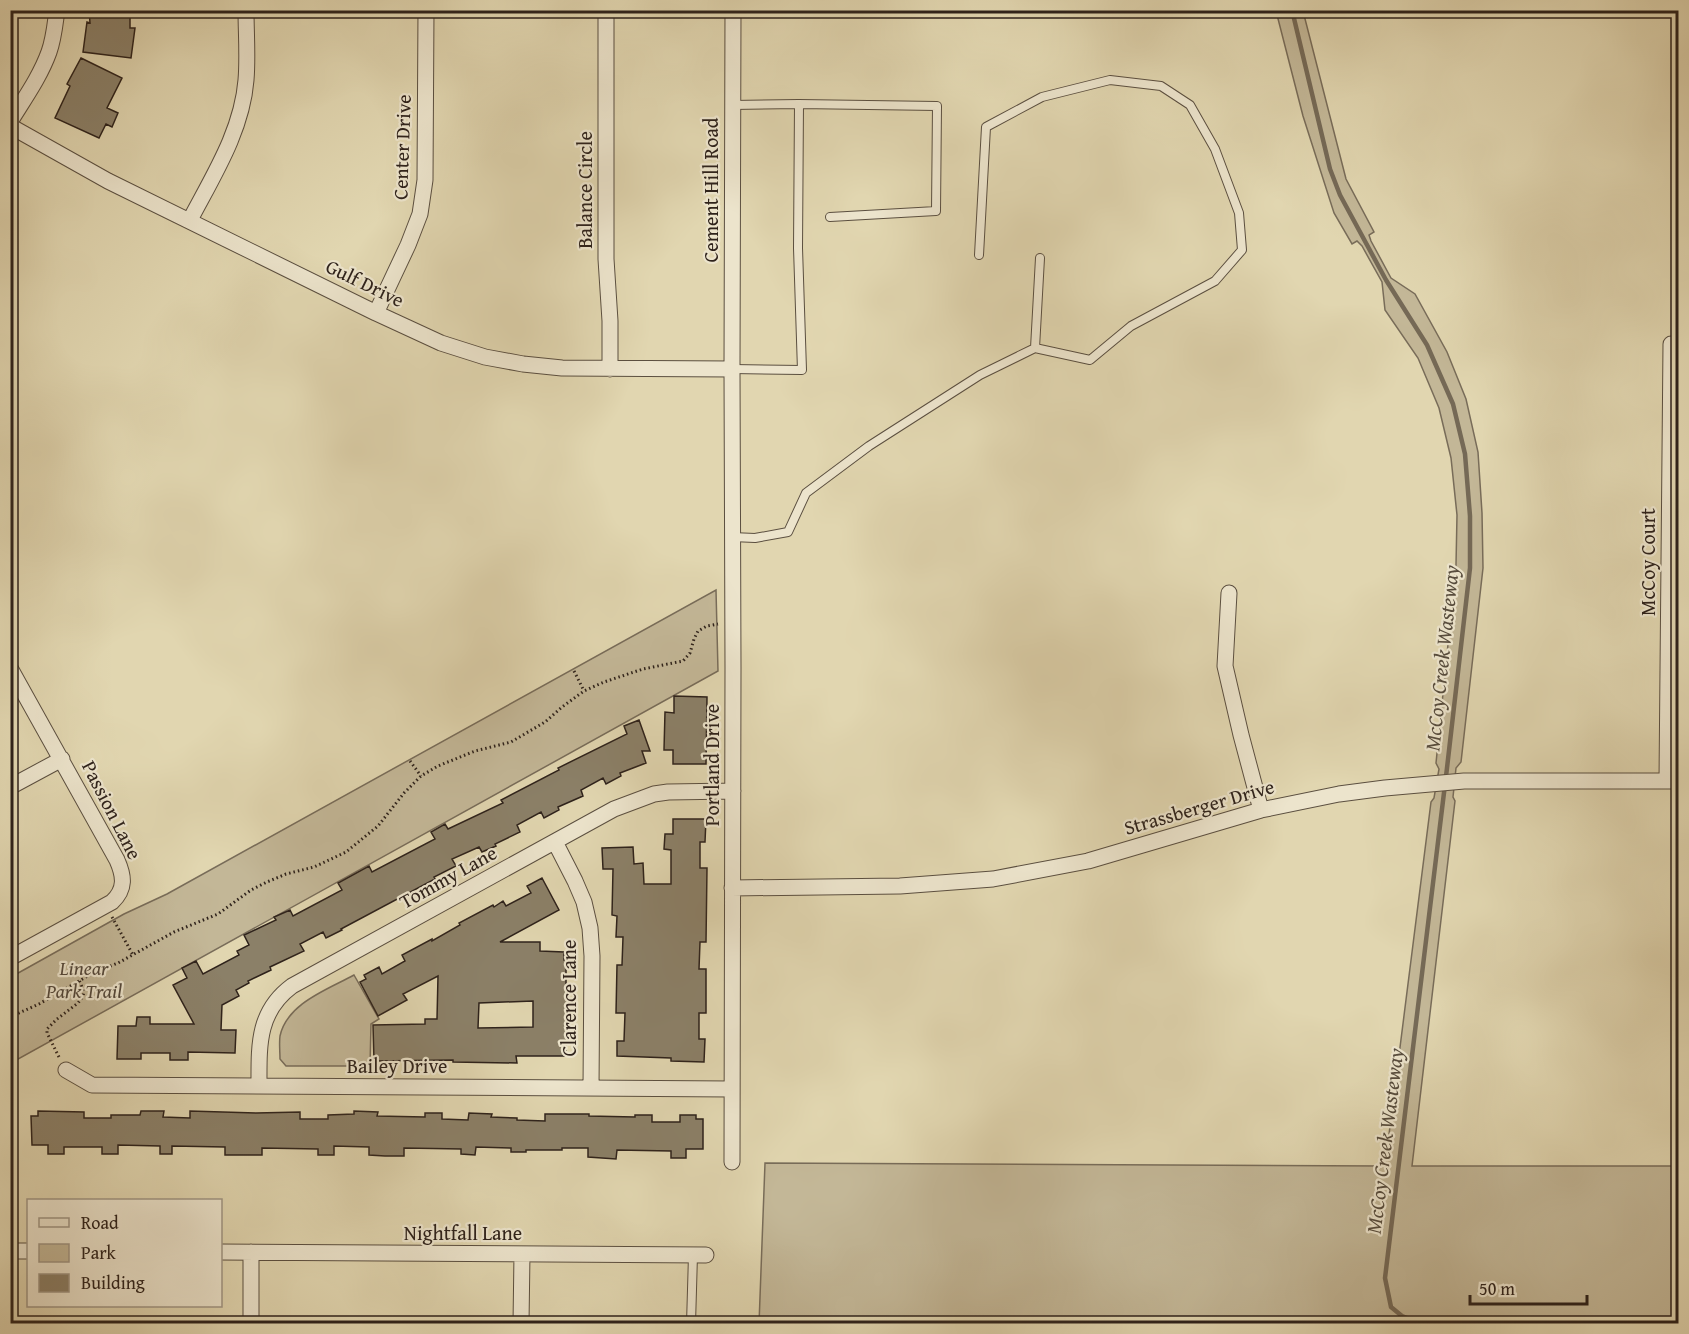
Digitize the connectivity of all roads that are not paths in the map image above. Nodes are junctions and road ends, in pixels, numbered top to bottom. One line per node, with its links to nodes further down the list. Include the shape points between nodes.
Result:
1 (57, 10): 8 (street, via 49,52)
2 (246, 10): 10 (street, via 246,81 239,113 230,144)
3 (426, 10): 13 (street, Center Drive, via 422,202 408,245)
4 (606, 10): 16 (street, Balance Circle)
5 (732, 10): 7 (street, Cement Hill Road)
6 (799, 104): 7 (lane); 9 (lane, via 938,106 936,211); 17 (lane, via 802,370)
7 (732, 105): 17 (street, Cement Hill Road)
8 (10, 124): 10 (street, Gulf Drive, via 108,181)
9 (830, 217)
10 (190, 220): 13 (street, Gulf Drive)
11 (979, 255): 15 (lane, via 986,127 1042,97 1110,80 1161,86 1190,105 1215,149 1239,213 1242,250 1215,281 1131,326 1090,360)
12 (1040, 258): 15 (lane)
13 (376, 313): 16 (street, Gulf Drive, via 441,343 485,357 562,368)
14 (1671, 344): 22 (street, McCoy Court)
15 (1035, 348): 18 (lane, via 980,375 814,486 806,493 788,532 755,538)
16 (610, 369): 17 (street, Gulf Drive)
17 (732, 369): 18 (street, Portland Drive)
18 (732, 537): 24 (street, Portland Drive)
19 (1228, 593): 25 (street, via 1225,666)
20 (10, 668): 21 (street, Passion Lane)
21 (62, 759): 23 (street); 28 (street, Passion Lane, via 117,860 123,884 117,898)
22 (1673, 780): 25 (street, Strassberger Drive, via 1429,783 1339,794)
23 (10, 787)
24 (733, 791): 26 (street, Tommy Lane, via 654,794 614,809); 27 (street, Portland Drive)
25 (1261, 810): 27 (street, Strassberger Drive, via 1088,861 993,879 900,886)
26 (555, 842): 30 (street, Tommy Lane, via 282,993 262,1026); 31 (street, Clarence Lane, via 584,902 590,928)
27 (732, 888): 32 (street, Portland Drive)
28 (10, 958)
29 (66, 1070): 30 (street, Bailey Drive, via 92,1085)
30 (259, 1086): 31 (street, Bailey Drive)
31 (591, 1088): 32 (street, Bailey Drive)
32 (731, 1089): 33 (street, Portland Drive)
33 (732, 1162)
34 (10, 1251): 35 (street)
35 (27, 1251)
36 (222, 1252): 37 (street, Nightfall Lane)
37 (251, 1252): 38 (street, Nightfall Lane); 40 (street)
38 (522, 1254): 39 (street, Nightfall Lane); 41 (street)
39 (699, 1255): 42 (lane)
40 (251, 1323)
41 (521, 1323)
42 (691, 1323)

